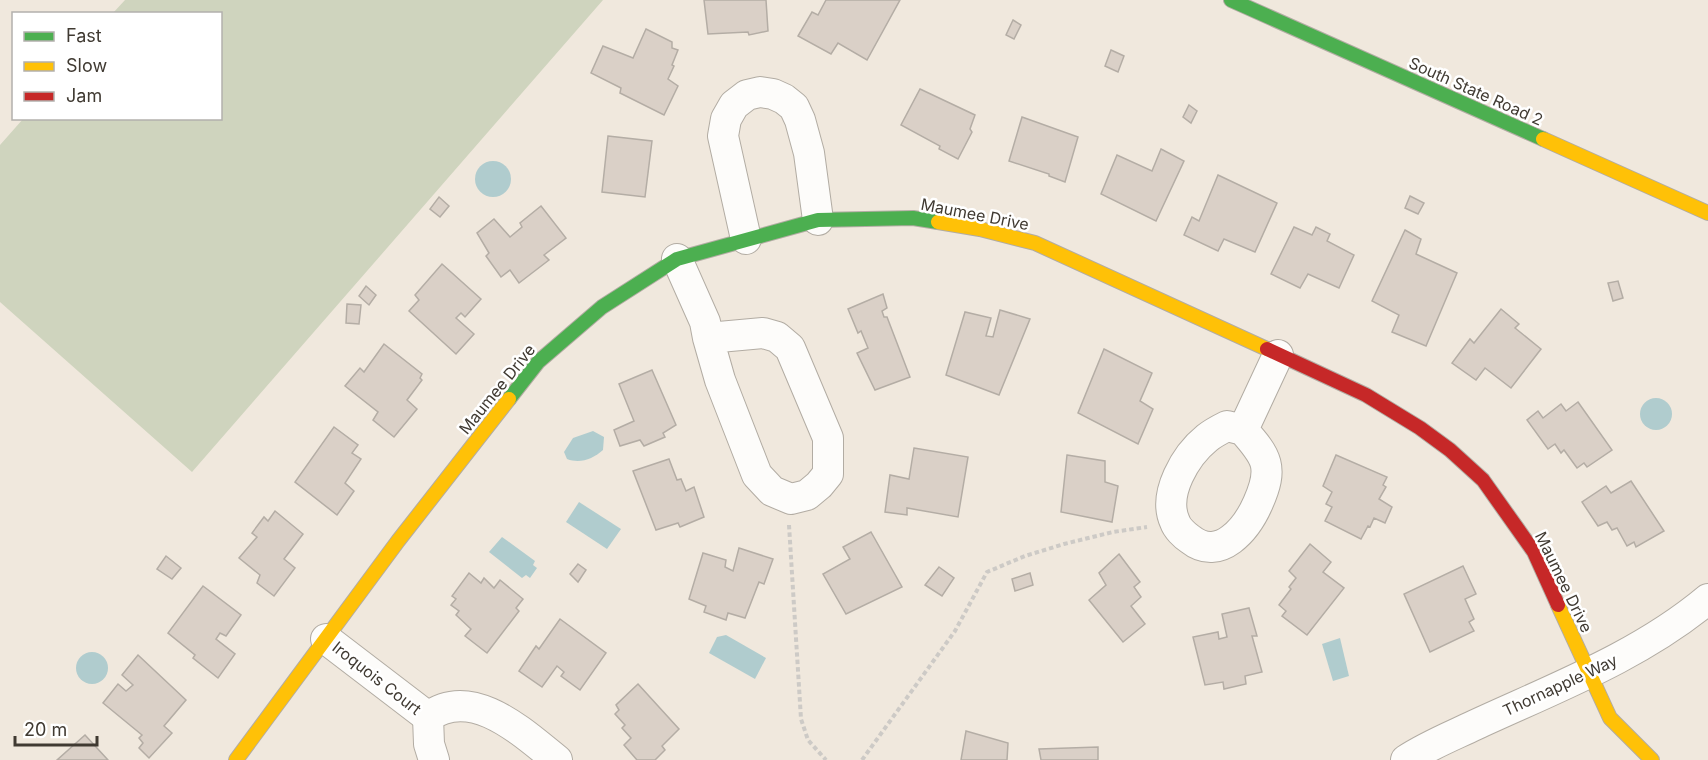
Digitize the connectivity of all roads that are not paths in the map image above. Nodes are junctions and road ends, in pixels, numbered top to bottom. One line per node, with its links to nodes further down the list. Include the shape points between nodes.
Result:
1 (1231, 0): 2 (street, South State Road 2)
2 (1708, 213)
3 (818, 220): 4 (street, Maumee Drive); 4 (street, via 809,153 794,107 773,94 747,95 734,105 723,136); 7 (street, Maumee Drive, via 913,218 1030,242)
4 (746, 239): 5 (street, Maumee Drive)
5 (677, 259): 6 (street, via 705,322); 10 (street, Maumee Drive, via 602,307 538,362)
6 (708, 338): 6 (street, via 757,475 772,491 788,498 807,495 828,474 828,438 790,348 777,337 763,333)
7 (1278, 355): 8 (street); 11 (street, Maumee Drive, via 1366,395 1442,444 1483,480 1534,552)
8 (1243, 430): 8 (street, via 1227,426 1208,437 1176,481 1171,497 1175,523 1197,544 1211,547 1228,542 1249,523 1264,490 1268,468 1260,449)
9 (1708, 598): 11 (street, Thornapple Way, via 1665,630)
10 (326, 639): 12 (street, Iroquois Court); 13 (street, Maumee Drive)
11 (1588, 673): 16 (street, Thornapple Way); 17 (street, Maumee Drive, via 1610,718)
12 (428, 717): 14 (street, Iroquois Court); 15 (street, Iroquois Court, via 438,710 463,706 494,714)
13 (236, 760)
14 (434, 760)
15 (557, 760)
16 (1406, 760)
17 (1652, 760)

